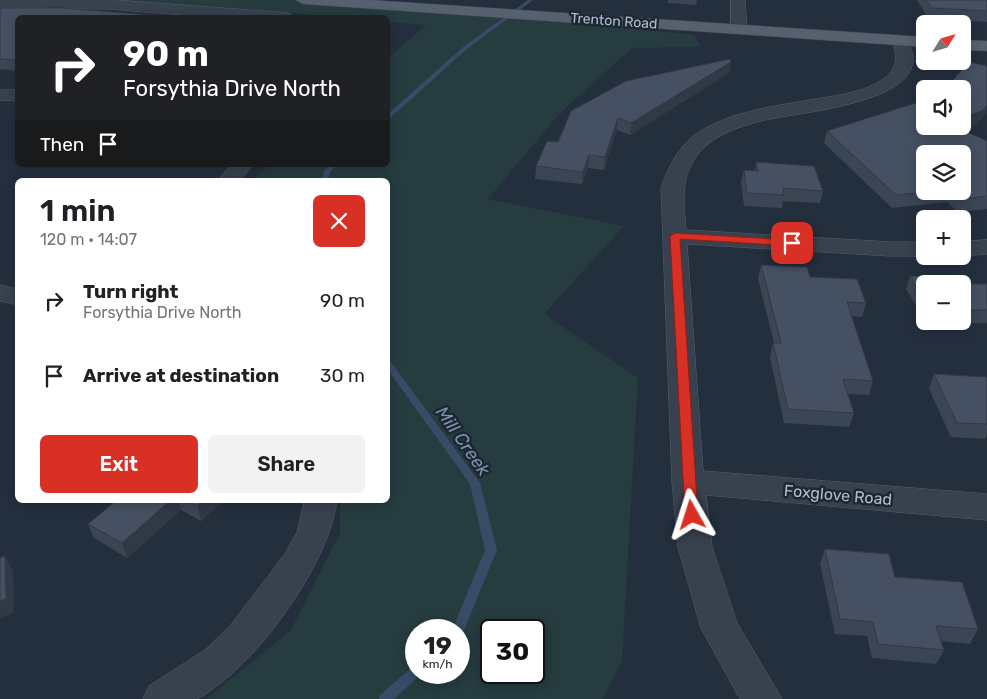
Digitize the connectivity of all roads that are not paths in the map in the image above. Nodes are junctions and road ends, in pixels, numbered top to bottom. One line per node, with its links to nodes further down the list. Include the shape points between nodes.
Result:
1 (303, 0): 6 (main road, Trenton Road)
2 (738, 0): 6 (street)
3 (121, 2): 4 (street); 5 (street)
4 (0, 3)
5 (257, 15)
6 (739, 29): 7 (main road, Trenton Road)
7 (912, 41): 14 (street, via 905,51 904,64 888,84 855,96 726,125 687,151 672,188)
8 (971, 45): 9 (main road)
9 (987, 46)
10 (0, 95): 11 (street)
11 (15, 96)
12 (240, 167): 13 (street)
13 (232, 178)
14 (675, 236): 17 (street); 20 (street)
15 (987, 247): 16 (street)
16 (971, 248)
17 (916, 249)
18 (0, 293): 19 (street)
19 (15, 296)
20 (688, 482): 22 (street, Foxglove Road); 24 (street, via 695,547 720,628)
21 (321, 503): 23 (street, via 321,512 306,549 236,647 199,677)
22 (987, 507)
23 (163, 699)
24 (762, 699)

